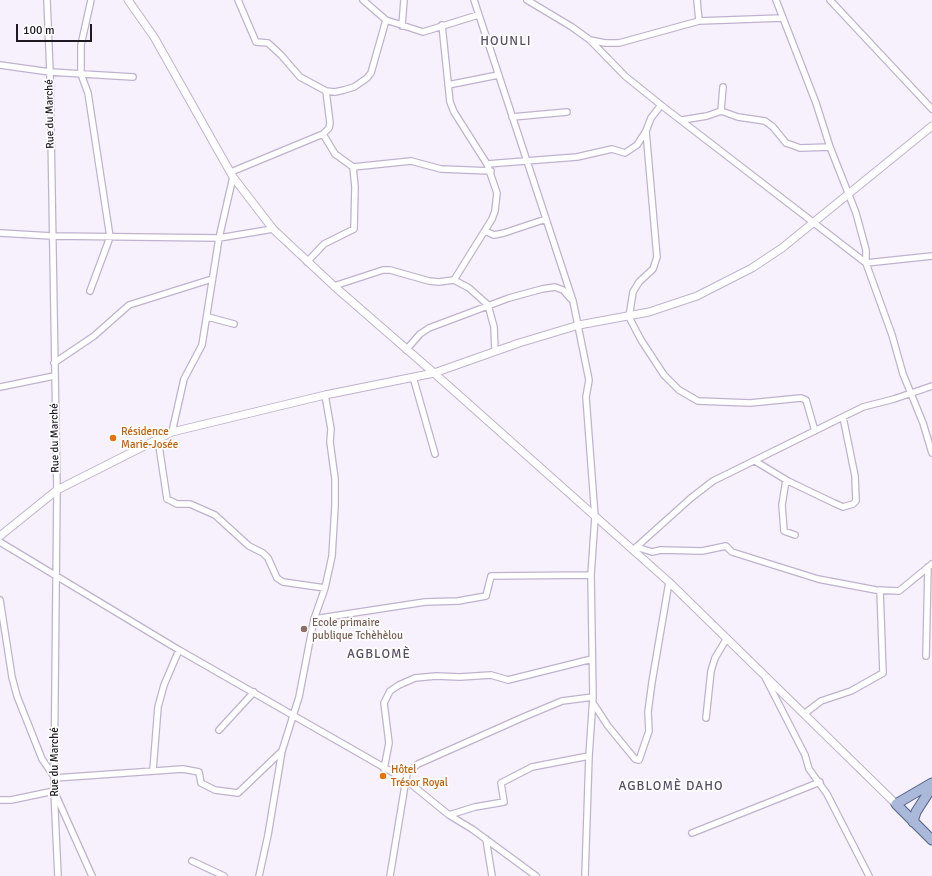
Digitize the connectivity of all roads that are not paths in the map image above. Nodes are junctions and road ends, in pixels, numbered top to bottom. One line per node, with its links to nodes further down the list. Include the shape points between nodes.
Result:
1 (47, 0): 20 (street, Rue du Marché)
2 (91, 0): 21 (street, via 81,45)
3 (128, 0): 41 (street, via 154,37)
4 (238, 0): 26 (street, via 256,42 268,43 300,77)
5 (363, 0): 14 (street)
6 (404, 0): 16 (street)
7 (474, 0): 12 (street)
8 (527, 0): 18 (street)
9 (697, 0): 15 (street)
10 (776, 0): 13 (street)
11 (830, 0): 28 (street)
12 (478, 14): 17 (street); 22 (street)
13 (782, 18): 15 (street); 36 (street, via 816,103)
14 (386, 20): 16 (street); 26 (street, via 371,73 367,78 354,87 335,92)
15 (699, 21): 18 (street, via 619,43)
16 (402, 26): 17 (street, via 423,32)
17 (442, 26): 24 (street)
18 (590, 40): 27 (street, via 625,76)
19 (0, 65): 20 (street)
20 (50, 72): 21 (street); 48 (street, Rue du Marché)
21 (81, 74): 23 (street); 49 (street, via 88,93)
22 (498, 75): 24 (street); 31 (street)
23 (134, 77)
24 (448, 85): 38 (street, via 454,112)
25 (723, 87): 29 (street)
26 (326, 91): 35 (street, via 330,123)
27 (661, 105): 32 (street); 34 (street, via 651,118)
28 (932, 108)
29 (721, 111): 32 (street); 36 (street, via 738,117 765,121 786,143 800,148)
30 (567, 112): 31 (street)
31 (512, 117): 37 (street)
32 (682, 120): 44 (street)
33 (932, 126): 42 (street)
34 (646, 131): 37 (street, via 637,145 626,153 612,149 577,157); 60 (street, via 657,257 653,270 634,287)
35 (323, 134): 39 (street, via 335,154); 41 (street)
36 (830, 147): 42 (street)
37 (527, 161): 38 (street); 43 (street)
38 (487, 164): 40 (street)
39 (353, 167): 40 (street, via 411,162 441,169); 52 (street, via 354,229 324,244)
40 (490, 171): 46 (street, via 495,185 496,202 492,219)
41 (232, 174): 45 (street); 50 (street)
42 (849, 195): 44 (street); 53 (street, via 862,232)
43 (546, 219): 46 (street, via 494,235); 58 (street)
44 (813, 224): 53 (street); 60 (street, via 782,248 723,284 697,296)
45 (273, 229): 50 (street); 52 (street)
46 (485, 231): 55 (street)
47 (0, 233): 48 (street)
48 (52, 236): 49 (street); 66 (street, Rue du Marché)
49 (110, 237): 50 (street); 57 (street)
50 (219, 238): 54 (street)
51 (932, 256): 53 (street)
52 (307, 262): 56 (street)
53 (866, 263): 72 (street, via 903,374)
54 (212, 279): 61 (street); 66 (street, via 129,305 94,336)
55 (454, 280): 56 (street, via 429,280 383,270); 59 (street, via 469,288)
56 (334, 286): 64 (street)
57 (90, 291)
58 (573, 301): 59 (street, via 563,290 555,287); 63 (street)
59 (488, 306): 64 (street, via 430,328 420,334); 65 (street, via 494,327)
60 (629, 316): 63 (street); 75 (street, via 651,357 679,390 698,401 750,403 801,398 806,400)
61 (208, 317): 62 (street); 76 (street, via 202,345 184,379)
62 (234, 324)
63 (579, 325): 65 (street); 83 (street, via 589,380 586,397)
64 (406, 350): 67 (street)
65 (495, 351): 67 (street)
66 (54, 363): 68 (street, Rue du Marché)
67 (434, 373): 69 (street); 83 (street)
68 (54, 376): 71 (street); 82 (street, Rue du Marché)
69 (413, 377): 73 (street); 79 (street)
70 (932, 386): 72 (street)
71 (0, 387)
72 (912, 393): 74 (street, via 880,404 863,406); 78 (street)
73 (325, 395): 76 (street); 92 (street, via 331,429 336,506 332,556)
74 (843, 417): 75 (street); 81 (street, via 855,476 856,501 843,507)
75 (815, 431): 80 (street)
76 (172, 432): 77 (street)
77 (158, 439): 82 (street); 92 (street, via 167,499 177,504 196,506 215,515 243,541 268,558 277,578 283,582)
78 (932, 452)
79 (435, 454)
80 (755, 461): 81 (street); 87 (street, via 714,482 691,498)
81 (786, 480): 84 (street, via 782,505 784,531)
82 (56, 490): 85 (street); 90 (street, Rue du Marché)
83 (595, 517): 87 (street); 89 (street)
84 (795, 535)
85 (0, 536)
86 (0, 542): 90 (street)
87 (635, 548): 91 (street); 93 (street, via 652,552 702,551 726,546 732,552 818,579)
88 (930, 566): 93 (street, via 900,591); 98 (street)
89 (591, 575): 95 (street, via 490,576 486,596 458,601 418,603); 99 (street)
90 (56, 576): 97 (street); 111 (street, Rue du Marché)
91 (669, 582): 96 (street); 102 (street, via 652,682 648,712 649,731 639,760 608,726)
92 (325, 588): 95 (street)
93 (880, 590): 103 (street, via 883,673 851,691 821,701)
94 (0, 600): 111 (street, via 17,696 42,759)
95 (314, 619): 104 (street)
96 (727, 638): 100 (street); 105 (street, via 715,658 711,671)
97 (179, 650): 101 (street); 110 (street, via 158,707)
98 (926, 656)
99 (592, 659): 102 (street); 109 (street, via 508,680 490,675 436,676 415,678 399,685 390,691 384,703 389,751)
100 (762, 673): 103 (street); 113 (street, via 805,755 809,769)
101 (254, 692): 104 (street); 106 (street)
102 (593, 700): 108 (street); 112 (street, via 562,701 451,748 418,764 407,773)
103 (804, 714): 118 (street)
104 (295, 715): 107 (street); 109 (street)
105 (706, 718)
106 (220, 730)
107 (282, 751): 110 (street, via 238,793 216,790 201,783 199,772); 128 (street)
108 (588, 756): 119 (street, via 532,767 501,783 504,802); 132 (street)
109 (384, 769): 112 (street)
110 (153, 770): 111 (street)
111 (55, 778): 116 (street, Rue du Marché)
112 (406, 780): 119 (street); 129 (street)
113 (820, 782): 121 (street); 133 (street)
114 (932, 783): 118 (main road)
115 (932, 787): 120 (main road, via 916,812)
116 (54, 791): 117 (street); 125 (street, Rue du Marché); 126 (street)
117 (0, 800)
118 (896, 804): 120 (main road)
119 (449, 815): 122 (street)
120 (913, 822): 123 (main road)
121 (692, 833)
122 (486, 839): 130 (street); 131 (street)
123 (932, 840)
124 (192, 861): 127 (street)
125 (58, 876)
126 (92, 876)
127 (224, 876)
128 (259, 876)
129 (390, 876)
130 (492, 876)
131 (536, 876)
132 (585, 876)
133 (869, 876)

